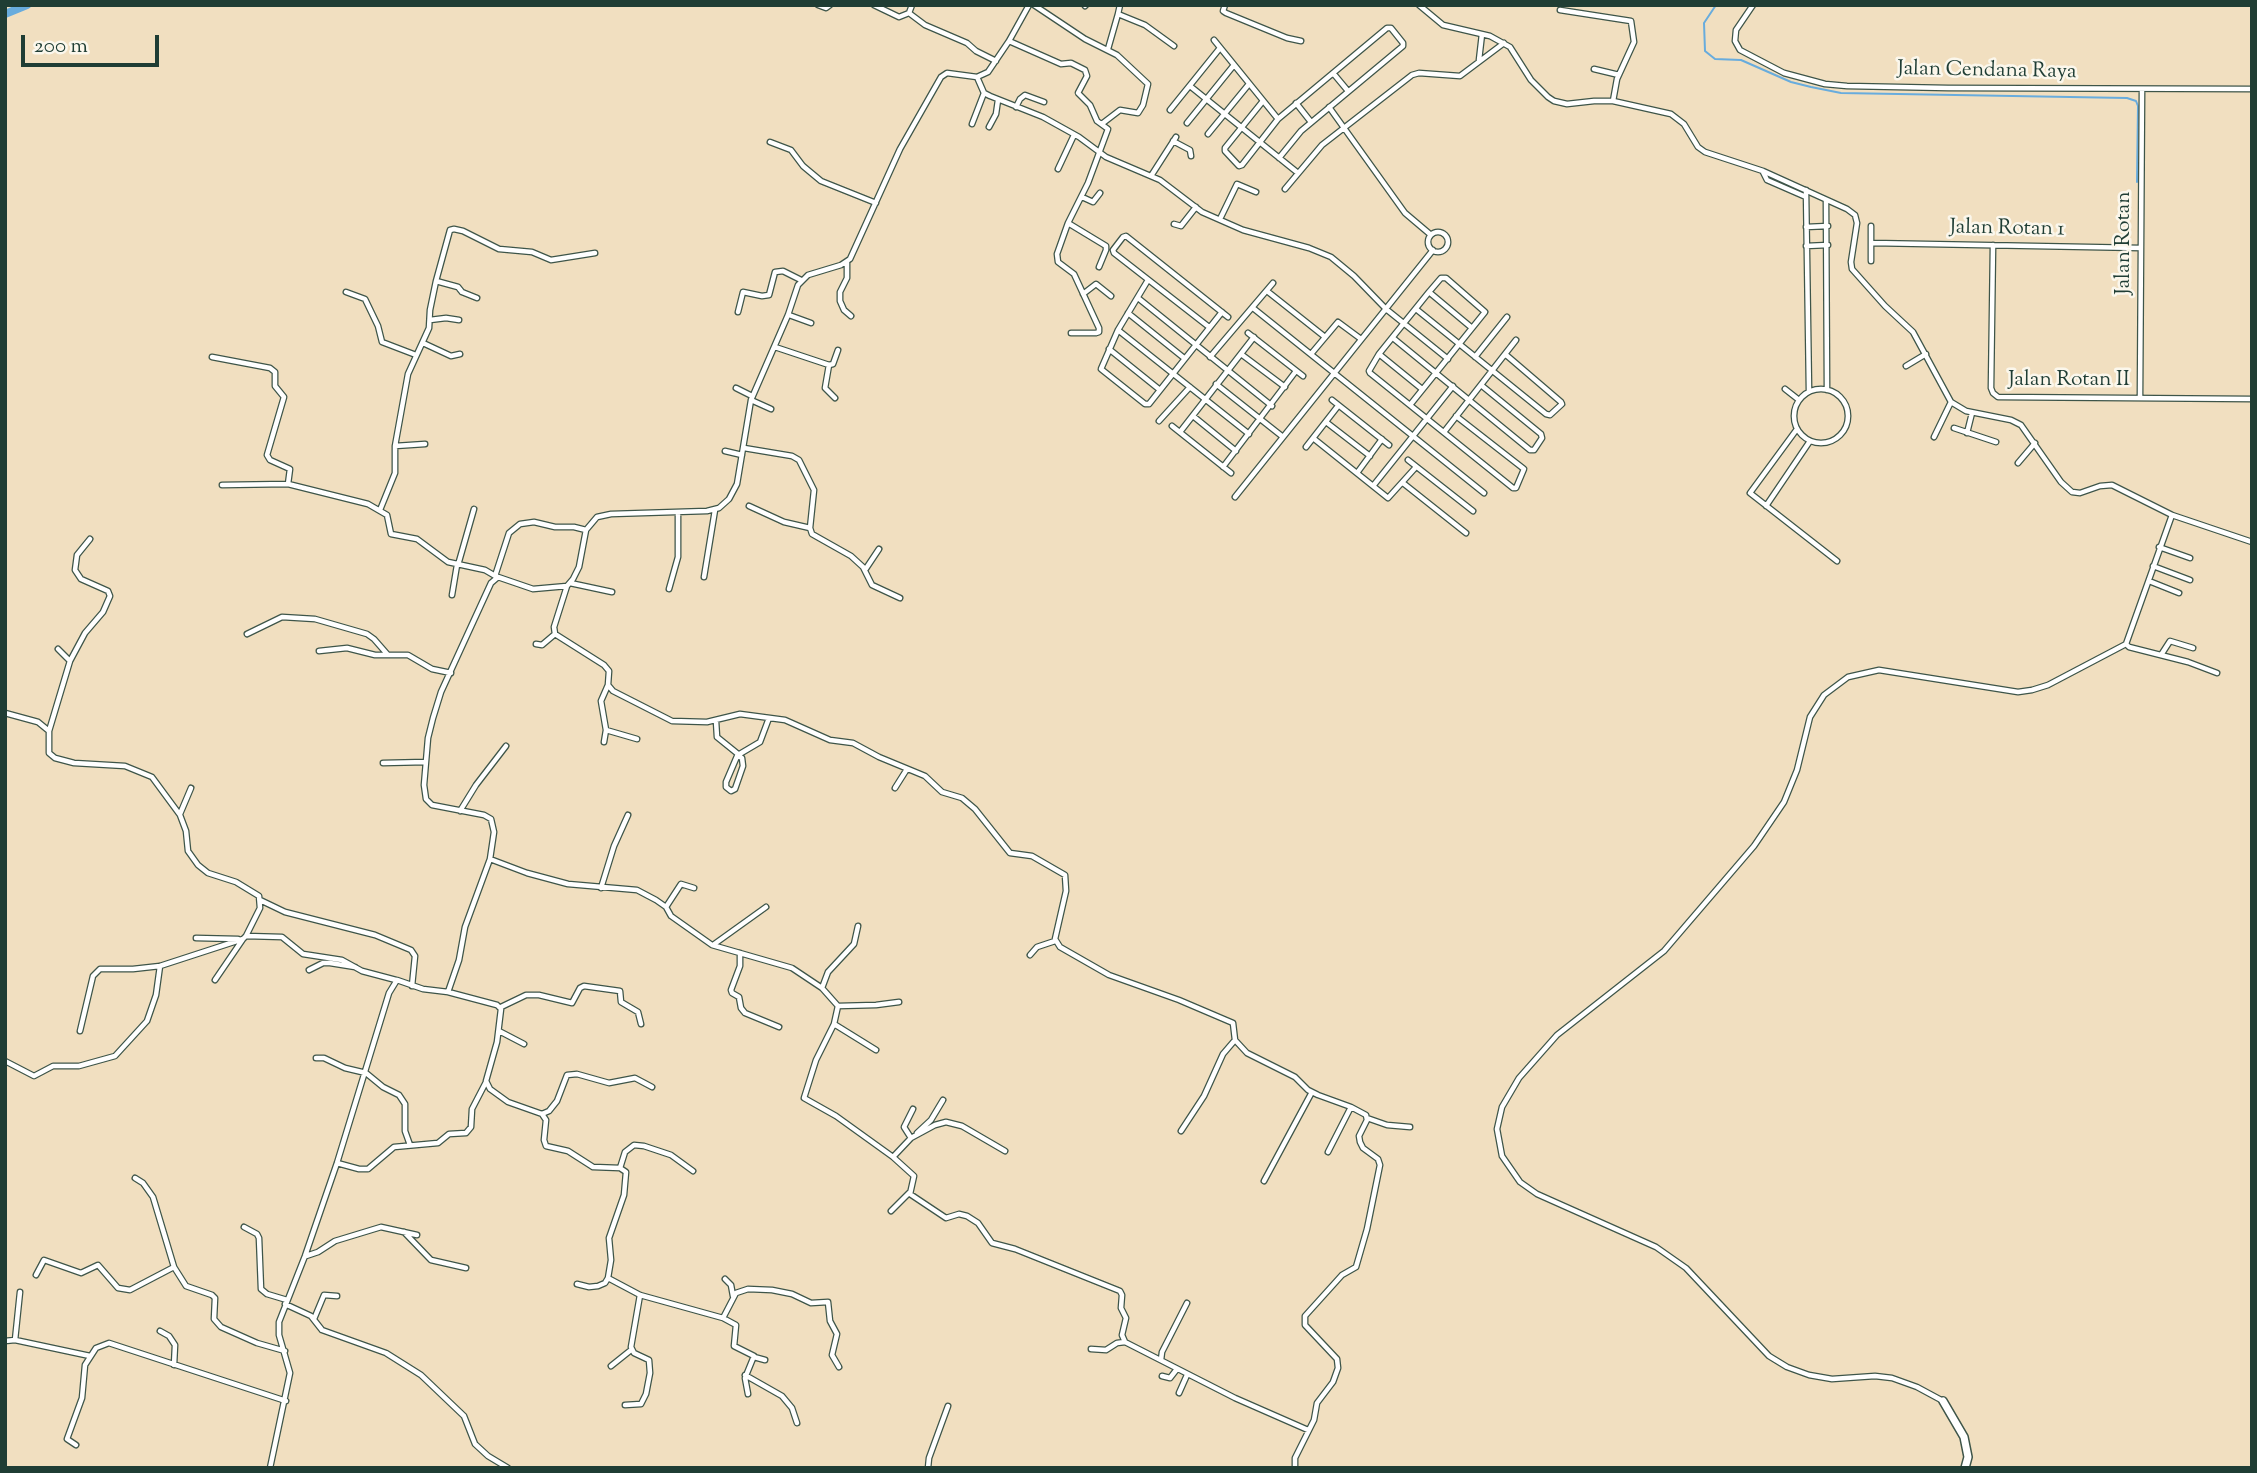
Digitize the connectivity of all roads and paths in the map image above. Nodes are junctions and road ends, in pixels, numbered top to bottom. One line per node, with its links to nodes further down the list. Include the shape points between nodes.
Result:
1 (818, 5): 2 (street)
2 (830, 5)
3 (874, 5): 11 (street, via 899,16)
4 (912, 5): 11 (street)
5 (1031, 5): 15 (street); 20 (street)
6 (1120, 5): 12 (street)
7 (1226, 5): 16 (street, via 1226,13)
8 (1419, 5): 13 (street, via 1443,25)
9 (1753, 5): 30 (street, Jalan Cendana Raya, via 1736,30 1740,50 1825,84)
10 (1560, 10): 26 (street, via 1631,21 1634,42)
11 (909, 13): 21 (street)
12 (1118, 13): 18 (street, via 1145,25); 20 (street)
13 (1482, 34): 17 (street); 22 (street)
14 (1214, 40): 19 (street)
15 (1009, 41): 21 (street); 47 (street, via 1085,70 1087,76 1077,93)
16 (1301, 41)
17 (1504, 43): 22 (street); 37 (street, via 1548,97 1567,104)
18 (1174, 47)
19 (1220, 48): 23 (street); 29 (street)
20 (1108, 50): 47 (street, via 1149,86 1138,113 1121,110)
21 (996, 61): 27 (street)
22 (1479, 61): 50 (street, via 1456,77 1412,75)
23 (1234, 65): 28 (street); 35 (street)
24 (1594, 69): 26 (street)
25 (1334, 73): 32 (street); 32 (street, via 1387,28 1404,43); 39 (street)
26 (1619, 75): 37 (street)
27 (977, 77): 33 (street); 70 (street, via 942,75)
28 (1249, 83): 36 (street); 43 (street)
29 (1190, 86): 35 (street); 42 (street)
30 (2142, 89): 31 (street, Jalan Cendana Raya); 83 (street, Jalan Rotan)
31 (2252, 89)
32 (1348, 91): 41 (street)
33 (985, 93): 34 (street); 46 (street)
34 (998, 100): 40 (street); 49 (street)
35 (1206, 100): 43 (street); 48 (street)
36 (1263, 101): 44 (street); 51 (street)
37 (1613, 101): 60 (street, via 1677,117 1705,152)
38 (1044, 102): 40 (street, via 1025,95)
39 (1296, 103): 44 (street); 45 (street)
40 (1016, 107): 53 (street)
41 (1329, 107): 45 (street); 50 (street)
42 (1170, 110)
43 (1224, 113): 51 (street); 52 (street)
44 (1278, 119): 55 (street)
45 (1311, 122): 58 (street)
46 (972, 124)
47 (1102, 124): 56 (street, via 1109,131)
48 (1187, 124)
49 (989, 127)
50 (1345, 127): 61 (street); 78 (street, via 1405,213)
51 (1241, 128): 55 (street); 55 (street, via 1224,150 1237,166)
52 (1208, 134)
53 (1074, 135): 56 (street); 59 (street)
54 (770, 142): 70 (street, via 791,150 821,181)
55 (1260, 142): 58 (street)
56 (1100, 153): 62 (street); 67 (street)
57 (1191, 156): 62 (street, via 1175,139)
58 (1279, 158): 61 (street)
59 (1058, 170)
60 (1763, 171): 64 (street); 68 (street, via 1767,180)
61 (1298, 173): 63 (street)
62 (1151, 176): 71 (street)
63 (1285, 189)
64 (1806, 190): 68 (street); 69 (street)
65 (1256, 192): 72 (street, via 1237,184)
66 (1100, 193): 67 (street, via 1093,202)
67 (1082, 197): 73 (street)
68 (1806, 197): 77 (street)
69 (1826, 199): 75 (street); 135 (street, via 1856,217 1853,269 1909,327)
70 (876, 203): 87 (street)
71 (1196, 207): 72 (street); 74 (street, via 1181,226)
72 (1220, 219): 101 (street, via 1331,257)
73 (1068, 223): 88 (street, via 1106,246); 96 (street, via 1056,258 1074,274)
74 (1174, 224)
75 (1828, 226): 77 (street); 80 (street)
76 (1871, 226): 79 (street)
77 (1806, 227): 82 (street)
78 (1431, 235): 84 (street, via 1428,242); 84 (street, via 1440,232 1447,242 1442,250)
79 (1872, 243): 81 (street, Jalan Rotan 1); 86 (street)
80 (1828, 245): 82 (street); 160 (street)
81 (1993, 245): 83 (street, Jalan Rotan 1); 164 (street, Jalan Rotan II, via 1993,393 1998,397)
82 (1807, 246): 161 (street)
83 (2141, 248): 164 (street, Jalan Rotan)
84 (1433, 250): 101 (street)
85 (595, 253): 90 (street, via 551,260 532,252 499,249 452,229)
86 (1871, 261)
87 (847, 262): 91 (street); 107 (street, via 847,278 839,296)
88 (1099, 267)
89 (1148, 280): 99 (street); 104 (street, via 1114,253 1126,236); 114 (street)
90 (436, 281): 98 (street); 110 (street)
91 (801, 281): 103 (street, via 783,271 775,272 769,295 744,291); 106 (street)
92 (1273, 283): 93 (street)
93 (1267, 291): 100 (street); 120 (street)
94 (346, 292): 136 (street, via 365,299 382,342)
95 (1429, 292): 102 (street); 115 (street); 115 (street, via 1443,277 1485,310)
96 (1083, 294): 97 (street, via 1096,284); 117 (street, via 1099,332)
97 (1111, 296)
98 (477, 298)
99 (1138, 298): 105 (street); 125 (street)
100 (1253, 308): 132 (street); 138 (street)
101 (1385, 309): 113 (street); 122 (street)
102 (1416, 309): 113 (street); 126 (street)
103 (738, 312)
104 (1222, 312): 108 (street); 114 (street)
105 (1128, 313): 116 (street); 140 (street)
106 (788, 315): 112 (street); 127 (street)
107 (851, 316)
108 (1228, 317)
109 (1507, 317): 139 (street)
110 (430, 320): 111 (street); 124 (street)
111 (459, 320)
112 (811, 323)
113 (1404, 325): 121 (street); 141 (street)
114 (1209, 327): 125 (street)
115 (1472, 328): 126 (street)
116 (1118, 330): 128 (street); 147 (street)
117 (1071, 333)
118 (1248, 333): 119 (street)
119 (1254, 337): 130 (street); 146 (street)
120 (1325, 337): 122 (street, via 1338,322); 132 (street)
121 (1393, 338): 133 (street); 149 (street)
122 (1361, 339): 148 (street)
123 (1516, 340): 134 (street)
124 (423, 343): 131 (street, via 451,356); 136 (street)
125 (1196, 344): 138 (street); 140 (street)
126 (1460, 344): 139 (street); 141 (street)
127 (775, 346): 142 (street); 162 (street)
128 (1109, 349): 159 (street); 159 (street, via 1101,369 1147,405)
129 (838, 350): 142 (street)
130 (1241, 353): 144 (street); 155 (street)
131 (460, 354)
132 (1311, 354): 148 (street)
133 (1379, 354): 157 (street); 173 (street, via 1369,371)
134 (1505, 354): 145 (street); 145 (street, via 1562,402 1546,414)
135 (1926, 354): 143 (street); 170 (street)
136 (416, 355): 199 (street, via 408,374)
137 (212, 357): 213 (street, via 275,372 275,386 284,397 267,455 290,469)
138 (1210, 357): 144 (street)
139 (1475, 357): 145 (street)
140 (1184, 358): 147 (street)
141 (1448, 359): 149 (street)
142 (829, 365): 163 (street, via 825,388)
143 (1906, 366)
144 (1227, 370): 151 (street); 171 (street)
145 (1492, 370): 152 (street)
146 (1296, 371): 150 (street); 155 (street)
147 (1174, 373): 154 (street); 159 (street)
148 (1335, 373): 189 (street); 190 (street)
149 (1436, 373): 153 (street); 157 (street)
150 (1303, 376)
151 (1216, 384): 165 (street); 179 (street)
152 (1480, 385): 166 (street); 166 (street, via 1541,434 1534,450)
153 (1453, 386): 166 (street); 178 (street)
154 (1189, 387): 165 (street); 180 (street)
155 (1285, 387): 171 (street)
156 (736, 388): 162 (street)
157 (1422, 389): 173 (street)
158 (1785, 389): 169 (street)
159 (1160, 390)
160 (1827, 390): 161 (street); 194 (street, via 1845,403 1847,425 1832,441)
161 (1810, 391): 169 (street)
162 (752, 398): 174 (street); 200 (street)
163 (835, 398)
164 (2140, 398): 167 (street, Jalan Rotan II)
165 (1206, 399): 176 (street); 188 (street)
166 (1469, 399): 177 (street)
167 (2252, 399)
168 (1332, 400): 172 (street)
169 (1799, 400): 184 (street, via 1793,416)
170 (1951, 402): 175 (street); 191 (street)
171 (1272, 405): 179 (street)
172 (1339, 405): 181 (street); 193 (street)
173 (1410, 405): 178 (street)
174 (771, 409)
175 (1972, 413): 187 (street); 196 (street, via 2017,422)
176 (1193, 416): 185 (street); 203 (street)
177 (1456, 416): 186 (street); 186 (street, via 1524,469 1516,488)
178 (1427, 418): 186 (street); 189 (street)
179 (1261, 420): 188 (street); 190 (street)
180 (1159, 421)
181 (1326, 422): 192 (street); 205 (street)
182 (1172, 426): 185 (street)
183 (1954, 428): 187 (street)
184 (1797, 429): 194 (street); 219 (street, via 1750,492)
185 (1180, 432): 208 (street)
186 (1444, 432)
187 (1968, 433): 195 (street)
188 (1249, 435): 203 (street)
189 (1413, 436): 215 (street); 216 (street)
190 (1283, 437): 217 (street)
191 (1934, 437)
192 (1313, 438): 201 (street); 211 (street)
193 (1382, 439): 198 (street); 205 (street)
194 (1810, 441): 219 (street)
195 (1996, 442)
196 (2035, 443): 207 (street); 225 (street, via 2072,492 2112,485)
197 (425, 444): 199 (street)
198 (1390, 444)
199 (395, 446): 221 (street, via 395,473)
200 (744, 447): 204 (street); 226 (street, via 799,460 814,490)
201 (1306, 447)
202 (724, 451): 204 (street)
203 (1236, 451): 208 (street)
204 (742, 455): 222 (street, via 734,492)
205 (1370, 456): 211 (street)
206 (1408, 460): 209 (street)
207 (2018, 463)
208 (1223, 467): 210 (street)
209 (1416, 467): 212 (street); 223 (street)
210 (1231, 473)
211 (1357, 473): 215 (street)
212 (1403, 482): 215 (street, via 1390,498); 228 (street)
213 (288, 484): 214 (street); 221 (street)
214 (222, 485)
215 (1373, 486)
216 (1484, 493)
217 (1235, 497)
218 (749, 506): 226 (street, via 783,522)
219 (1766, 506): 234 (street)
220 (474, 509): 235 (street)
221 (380, 510): 235 (street, via 389,518 391,534 417,539)
222 (715, 510): 224 (street); 239 (street)
223 (1473, 511)
224 (678, 514): 227 (street, via 606,515); 243 (street, via 678,557)
225 (2172, 515): 230 (street); 231 (street)
226 (810, 528): 237 (street, via 814,536 847,553)
227 (586, 530): 238 (street, via 520,524 509,533); 242 (street, via 582,557)
228 (1466, 533)
229 (90, 539): 257 (street, via 77,555 75,570 81,579 110,596)
230 (2252, 542)
231 (2159, 547): 233 (street); 236 (street)
232 (879, 549): 237 (street)
233 (2190, 558)
234 (1837, 561)
235 (458, 565): 238 (street); 246 (street)
236 (2153, 566): 240 (street); 241 (street)
237 (865, 570): 247 (street, via 872,585)
238 (497, 577): 242 (street, via 533,589); 258 (street)
239 (704, 577)
240 (2149, 580): 245 (street); 250 (street)
241 (2190, 580)
242 (569, 585): 244 (street); 249 (street)
243 (669, 589)
244 (612, 592)
245 (2179, 593)
246 (452, 595)
247 (900, 598)
248 (247, 634): 255 (street, via 282,617 315,619 367,634)
249 (555, 634): 251 (street); 260 (street, via 604,665 609,671)
250 (2126, 644): 256 (street); 374 (street, via 2048,685 2018,692 1879,670 1848,677 1824,695 1811,717 1784,803 1754,846 1664,951 1557,1035 1519,1078 1502,1107 1497,1129 1502,1156 1520,1182 1656,1247 1686,1268 1769,1356 1809,1375 1892,1378)
251 (536, 645)
252 (2193, 648): 256 (street, via 2170,641)
253 (58, 649): 257 (street)
254 (319, 651): 255 (street, via 347,648)
255 (388, 654): 258 (street, via 408,655)
256 (2161, 655): 259 (street)
257 (70, 661): 265 (street)
258 (450, 673): 270 (street, via 433,718)
259 (2217, 673)
260 (608, 685): 263 (street, via 672,721); 264 (street, via 601,701)
261 (5, 713): 265 (street, via 38,722)
262 (769, 718): 263 (street, via 735,714); 269 (street, via 760,742); 272 (street, via 791,722 830,740 853,743)
263 (716, 721): 269 (street, via 716,737)
264 (606, 730): 266 (street); 267 (street)
265 (49, 731): 276 (street, via 51,756 143,772 160,785)
266 (636, 739)
267 (604, 742)
268 (506, 746): 275 (street)
269 (738, 755): 269 (street, via 726,782 732,791 743,766)
270 (426, 762): 271 (street); 275 (street, via 426,799)
271 (383, 763)
272 (907, 769): 274 (street); 287 (street, via 925,776 942,792 963,799 1010,853 1032,856 1063,872 1067,885)
273 (191, 788): 276 (street)
274 (895, 788)
275 (460, 811): 278 (street, via 491,819)
276 (180, 815): 281 (street, via 188,851 198,865 256,893)
277 (628, 815): 279 (street)
278 (490, 859): 279 (street, via 552,880); 298 (street)
279 (601, 888): 282 (street, via 637,890)
280 (694, 888): 282 (street, via 681,884)
281 (260, 900): 285 (street); 296 (street, via 285,912 375,934 411,950 415,956)
282 (666, 907): 288 (street, via 671,916)
283 (766, 907): 288 (street)
284 (858, 926): 297 (street, via 854,944 828,972)
285 (243, 938): 286 (street); 291 (street); 292 (street, via 282,937 303,954); 294 (street)
286 (197, 939)
287 (1055, 941): 290 (street, via 1037,947); 307 (street, via 1109,975 1233,1024)
288 (712, 946): 289 (street)
289 (740, 953): 297 (street, via 787,965); 304 (street, via 732,993 739,997 745,1013)
290 (1030, 955)
291 (160, 966): 305 (street, via 96,971); 311 (street, via 146,1021 115,1056 79,1066 53,1066 38,1076)
292 (356, 967): 293 (street, via 323,963); 295 (street)
293 (309, 970)
294 (215, 980)
295 (397, 980): 296 (street); 312 (street)
296 (412, 986): 298 (street)
297 (822, 988): 300 (street)
298 (448, 992): 301 (street)
299 (899, 1002): 300 (street)
300 (838, 1006): 303 (street)
301 (500, 1007): 302 (street, via 526,995 572,1003 584,986 620,991 621,1002 638,1012); 306 (street)
302 (641, 1024)
303 (834, 1024): 309 (street); 327 (street, via 804,1098)
304 (779, 1027)
305 (80, 1031)
306 (499, 1031): 308 (street); 313 (street)
307 (1235, 1040): 315 (street, via 1247,1053 1295,1077); 322 (street)
308 (524, 1044)
309 (876, 1050)
310 (316, 1058): 312 (street)
311 (5, 1061)
312 (366, 1073): 324 (street, via 402,1098); 328 (street)
313 (486, 1081): 319 (street, via 495,1095); 324 (street, via 472,1109 470,1130 463,1135 449,1133 438,1143)
314 (652, 1087): 319 (street, via 635,1078 609,1083 572,1074 565,1077 555,1105)
315 (1312, 1092): 317 (street); 332 (street)
316 (943, 1100): 323 (street)
317 (1352, 1107): 320 (street); 326 (street)
318 (913, 1109): 323 (street, via 904,1127)
319 (542, 1114): 329 (street, via 546,1146 568,1151 593,1167)
320 (1367, 1118): 321 (street); 378 (street, via 1360,1142 1380,1166 1362,1253 1356,1267 1327,1290 1304,1321 1338,1364)
321 (1410, 1127)
322 (1181, 1131)
323 (913, 1137): 325 (street, via 951,1122); 327 (street)
324 (409, 1144): 328 (street, via 390,1150 368,1170)
325 (1005, 1151)
326 (1328, 1152)
327 (893, 1157): 333 (street, via 914,1176)
328 (337, 1163): 338 (street)
329 (620, 1168): 330 (street, via 627,1148 634,1145 671,1155); 342 (street, via 626,1172 626,1187 609,1238)
330 (693, 1171)
331 (135, 1178): 339 (street, via 153,1197)
332 (1264, 1181)
333 (910, 1192): 334 (street); 356 (street, via 946,1218 961,1214 978,1223 992,1243 1120,1290)
334 (891, 1211)
335 (244, 1227): 349 (street, via 259,1238 261,1289)
336 (403, 1231): 337 (street); 338 (street, via 381,1227); 340 (street, via 431,1260)
337 (417, 1235)
338 (305, 1256): 349 (street)
339 (174, 1267): 341 (street, via 130,1290 118,1288 98,1265 81,1273 44,1260); 359 (street, via 186,1286 215,1298 214,1319 221,1327)
340 (466, 1268)
341 (36, 1275)
342 (608, 1278): 344 (street, via 598,1286); 347 (street)
343 (725, 1279): 348 (street)
344 (577, 1284)
345 (20, 1292): 354 (street)
346 (337, 1296): 352 (street, via 324,1295)
347 (640, 1296): 351 (street); 358 (street)
348 (733, 1298): 351 (street); 366 (street, via 741,1291 762,1289 811,1303 828,1302 837,1334 832,1355)
349 (286, 1302): 352 (street); 359 (street, via 279,1331)
350 (1186, 1303): 363 (street)
351 (723, 1318): 361 (street, via 738,1327 734,1346)
352 (314, 1319): 381 (street, via 322,1330 386,1353 421,1375 464,1416 475,1444)
353 (160, 1331): 364 (street, via 175,1345)
354 (15, 1340): 355 (street); 360 (street)
355 (5, 1342)
356 (1125, 1342): 357 (street, via 1106,1350); 363 (street)
357 (1091, 1349)
358 (631, 1350): 365 (street); 375 (street, via 649,1360 650,1373 641,1404)
359 (286, 1351): 373 (street, via 290,1373)
360 (90, 1356): 364 (street, via 109,1343); 379 (street, via 67,1439)
361 (754, 1357): 362 (street); 368 (street)
362 (765, 1360)
363 (1161, 1360): 367 (street)
364 (174, 1365): 373 (street)
365 (611, 1366)
366 (839, 1367)
367 (1177, 1369): 369 (street); 370 (street, via 1170,1378)
368 (745, 1375): 372 (street); 377 (street, via 782,1396)
369 (1187, 1375): 371 (street); 378 (street)
370 (1162, 1376)
371 (1179, 1393)
372 (748, 1394)
373 (286, 1401): 380 (street)
374 (1943, 1401): 384 (street, via 1964,1437)
375 (625, 1405)
376 (948, 1406): 382 (street)
377 (797, 1423)
378 (1308, 1430): 383 (street)
379 (76, 1445)
380 (270, 1468)
381 (508, 1468)
382 (928, 1468)
383 (1295, 1468)
384 (1965, 1468)

